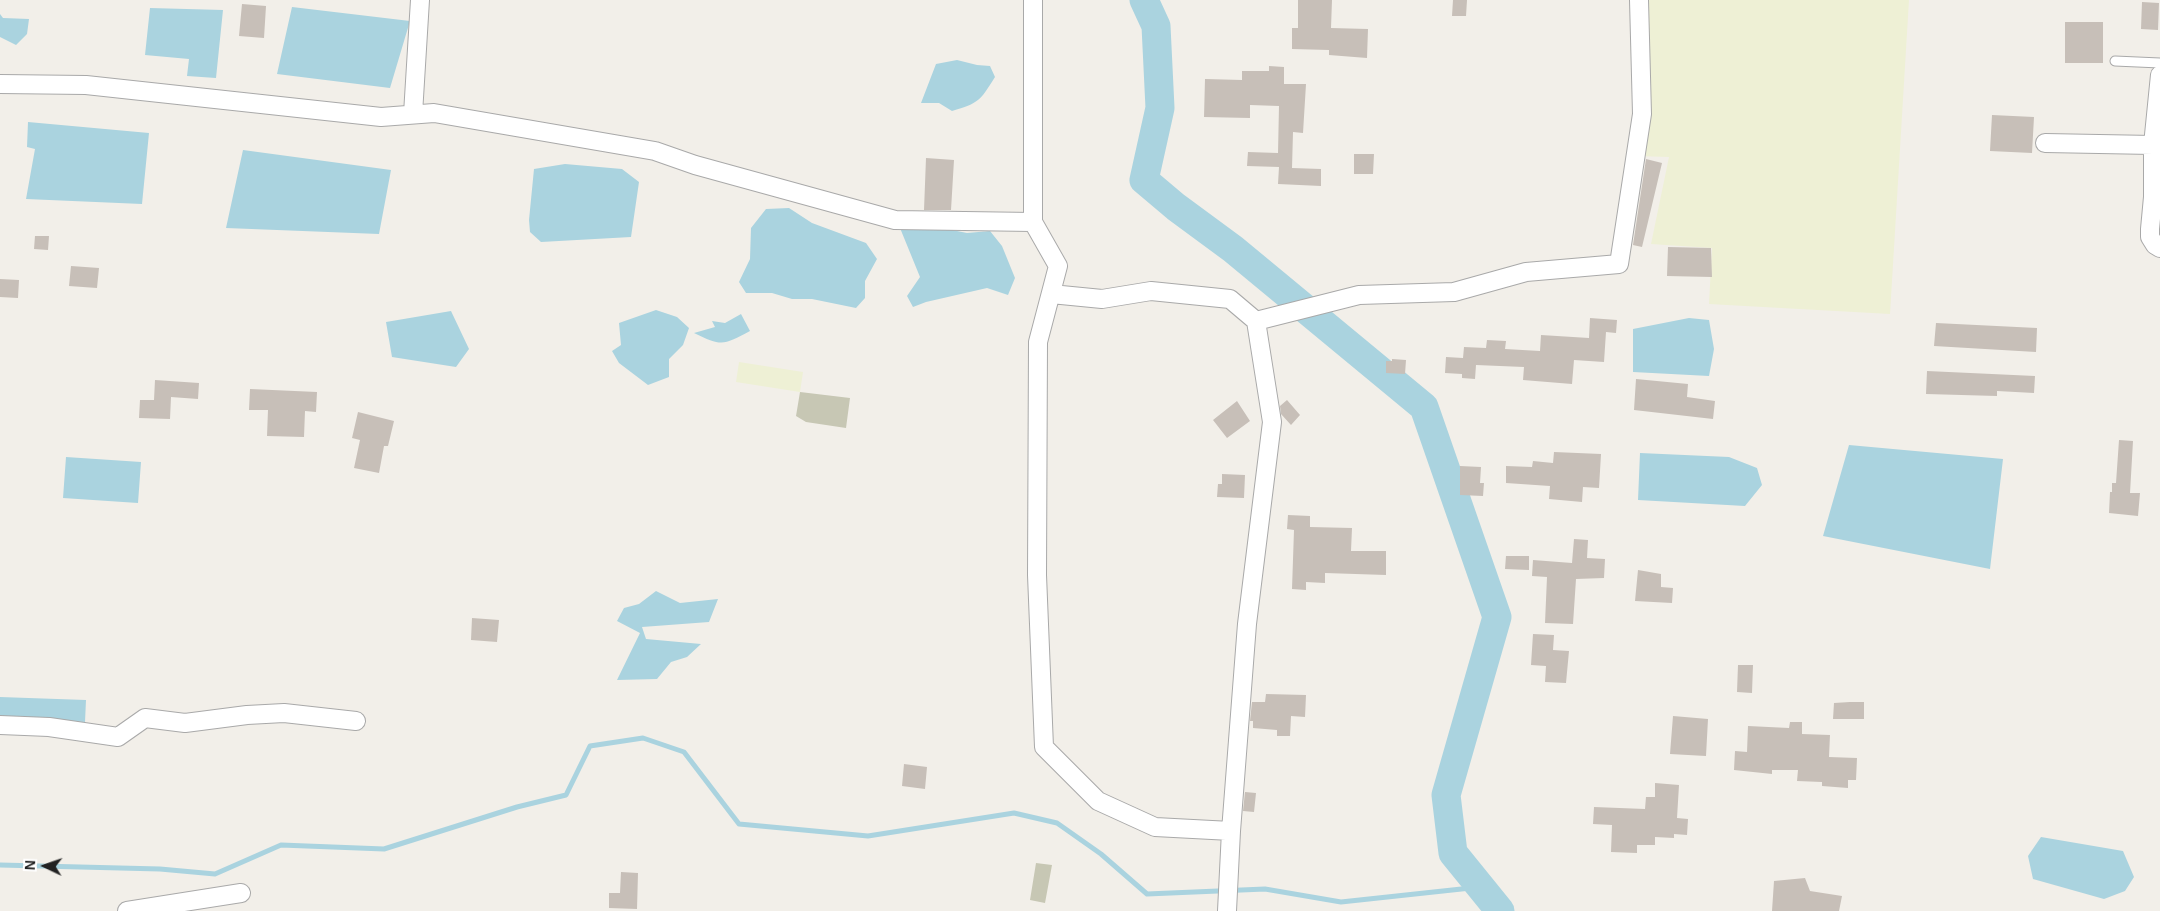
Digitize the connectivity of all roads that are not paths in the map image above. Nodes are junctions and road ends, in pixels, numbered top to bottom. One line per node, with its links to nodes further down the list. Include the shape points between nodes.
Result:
1 (420, 0): 8 (street)
2 (1033, 0): 11 (street)
3 (1638, 0): 14 (street, via 1642,114 1619,264 1526,272 1454,292 1359,295)
4 (2115, 61): 5 (lane)
5 (2160, 63)
6 (2160, 75): 10 (street)
7 (0, 84): 8 (street, via 86,85 382,117)
8 (413, 114): 11 (street, via 434,113 655,151 895,220)
9 (2045, 143): 10 (street)
10 (2154, 145): 12 (street, via 2150,237)
11 (1034, 222): 13 (street, via 1058,266)
12 (2160, 248)
13 (1051, 294): 14 (street, via 1102,298 1151,290 1230,299); 17 (street, via 1038,342 1037,575 1044,747 1098,801 1155,827)
14 (1256, 321): 17 (street, via 1272,422 1247,624)
15 (356, 721): 16 (street, via 284,713 185,723 145,718 118,737)
16 (0, 725)
17 (1231, 831): 20 (street)
18 (241, 893): 19 (street)
19 (127, 911)
20 (1227, 911)

